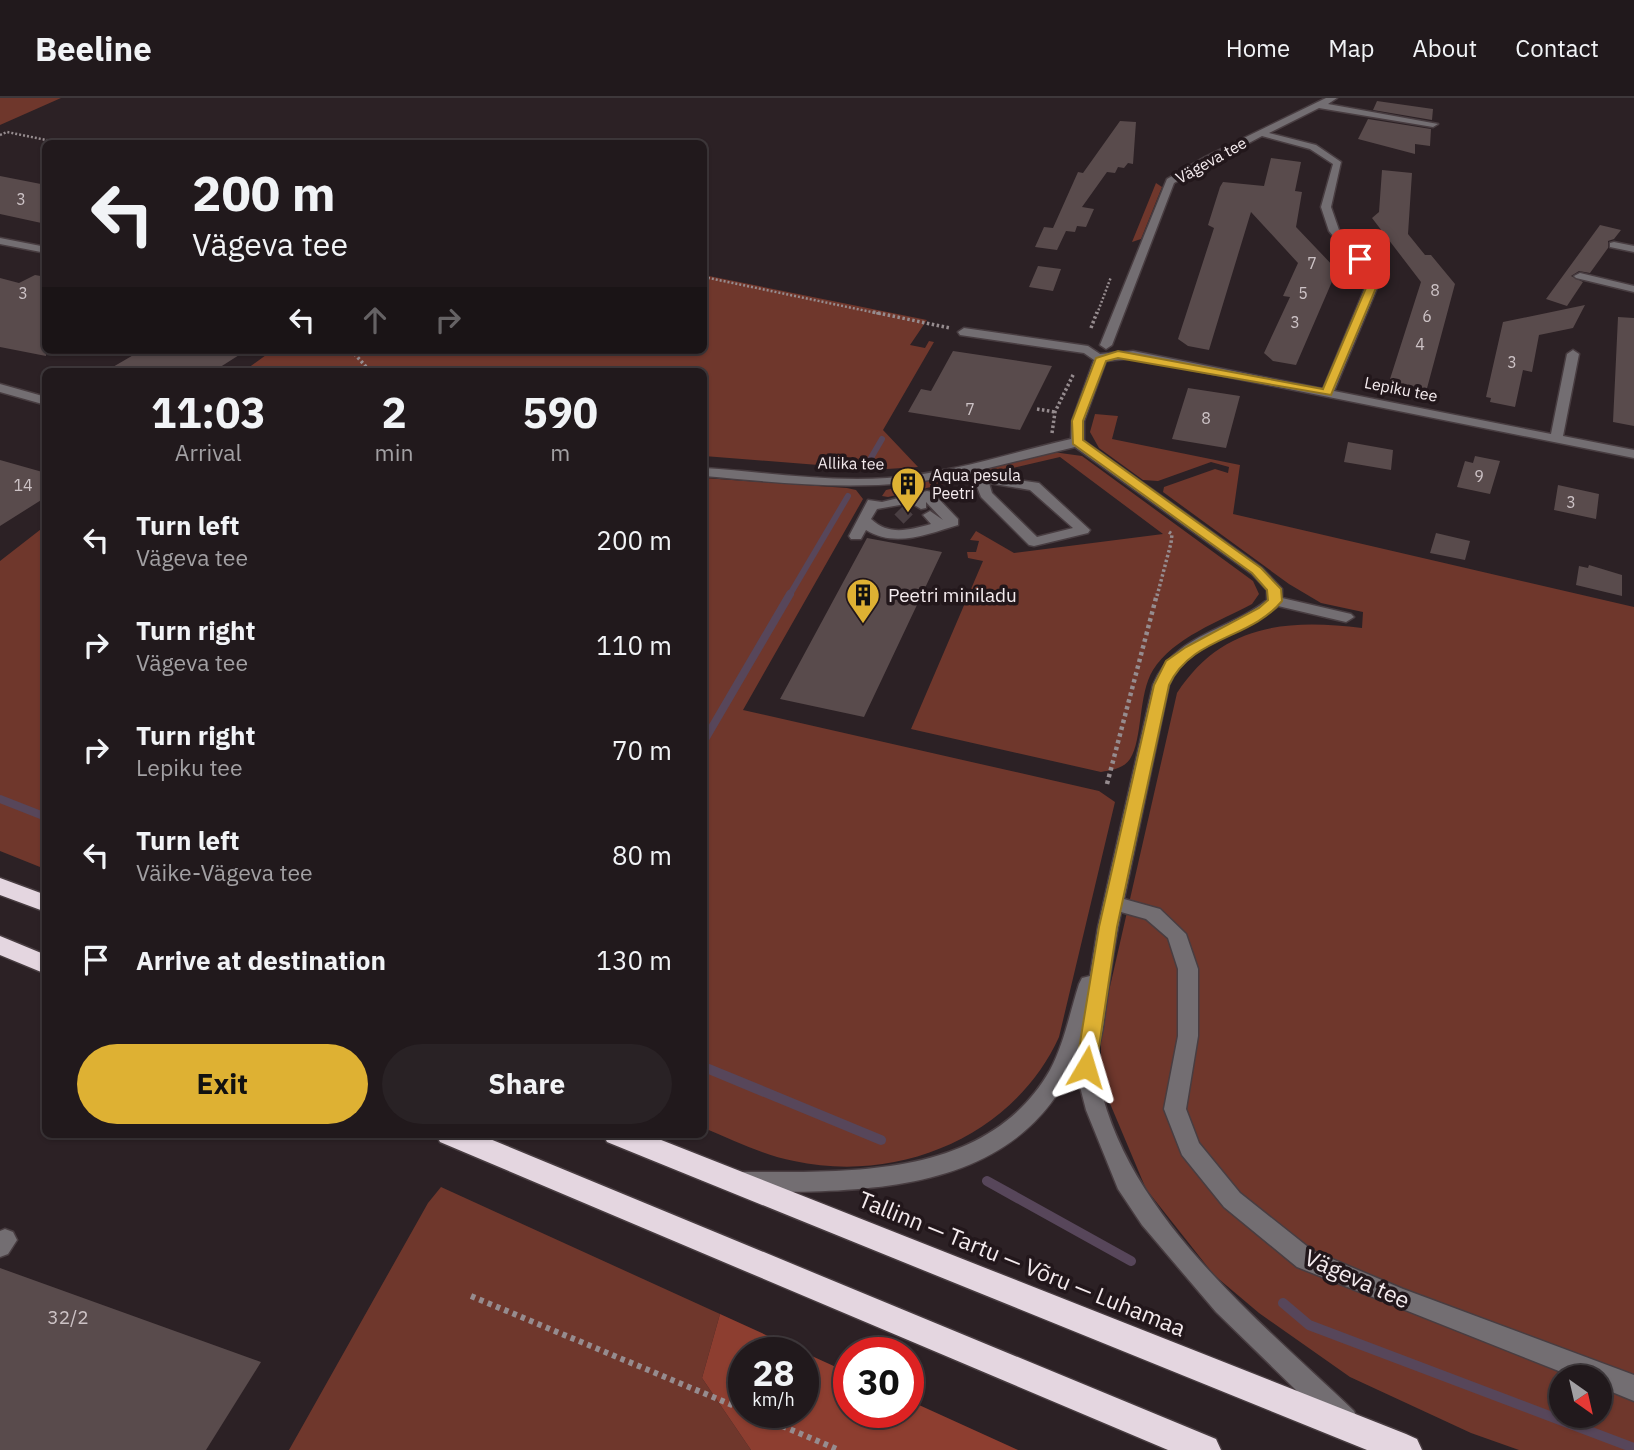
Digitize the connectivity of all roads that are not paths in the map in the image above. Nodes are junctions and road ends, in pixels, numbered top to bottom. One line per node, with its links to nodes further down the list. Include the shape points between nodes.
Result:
1 (1333, 98): 2 (street)
2 (1317, 105): 3 (street); 4 (street, Vägeva tee, via 1276,133)
3 (1433, 124)
4 (1260, 133): 12 (street, Vägeva tee, via 1170,181); 18 (street, via 1335,160 1338,164 1326,206 1335,231 1372,273 1371,288)
5 (0, 241): 7 (street)
6 (1614, 245): 8 (street)
7 (42, 249)
8 (1634, 249)
9 (1580, 276): 10 (street)
10 (1634, 289)
11 (964, 332): 13 (street)
12 (1106, 345): 13 (street); 14 (street, Lepiku tee)
13 (1088, 350): 16 (street)
14 (1118, 354): 16 (street, Lepiku tee); 18 (street, Lepiku tee)
15 (1573, 354): 20 (street)
16 (1101, 358): 21 (street, via 1077,421)
17 (0, 388): 19 (street)
18 (1327, 393): 20 (street, Lepiku tee)
19 (42, 400)
20 (1556, 439): 22 (street, Lepiku tee)
21 (1077, 442): 23 (street, Allika tee); 30 (street, via 1257,570 1274,589)
22 (1634, 454)
23 (969, 467): 25 (street); 26 (street, Allika tee)
24 (707, 472): 26 (street, Allika tee)
25 (980, 478): 25 (street, via 986,495 1034,542 1083,530 1034,486)
26 (870, 483): 27 (street)
27 (896, 516): 27 (street, via 926,511); 28 (street); 28 (street, via 884,535 871,530)
28 (864, 520): 29 (street)
29 (856, 536)
30 (1275, 601): 31 (street); 34 (street, via 1171,665 1161,685)
31 (1346, 617)
32 (0, 886): 33 (highway)
33 (42, 902)
34 (1114, 903): 35 (street); 41 (street, Vägeva tee, via 1153,914 1176,934 1188,969 1188,1036 1175,1109 1191,1148 1232,1200 1305,1259)
35 (1108, 927): 40 (street, via 1069,1051 1050,1088 1019,1121 977,1151 929,1171 890,1179); 42 (street, via 1086,1067 1097,1110 1126,1182 1150,1218 1225,1304)
36 (0, 946): 37 (highway)
37 (42, 963)
38 (459, 1138): 43 (highway)
39 (626, 1138): 40 (highway, Tallinn — Tartu — Võru — Luhamaa)
40 (734, 1182): 42 (highway, Tallinn — Tartu — Võru — Luhamaa)
41 (1634, 1388)
42 (1354, 1429): 44 (highway, Tallinn — Tartu — Võru — Luhamaa)
43 (1205, 1450)
44 (1406, 1450)

